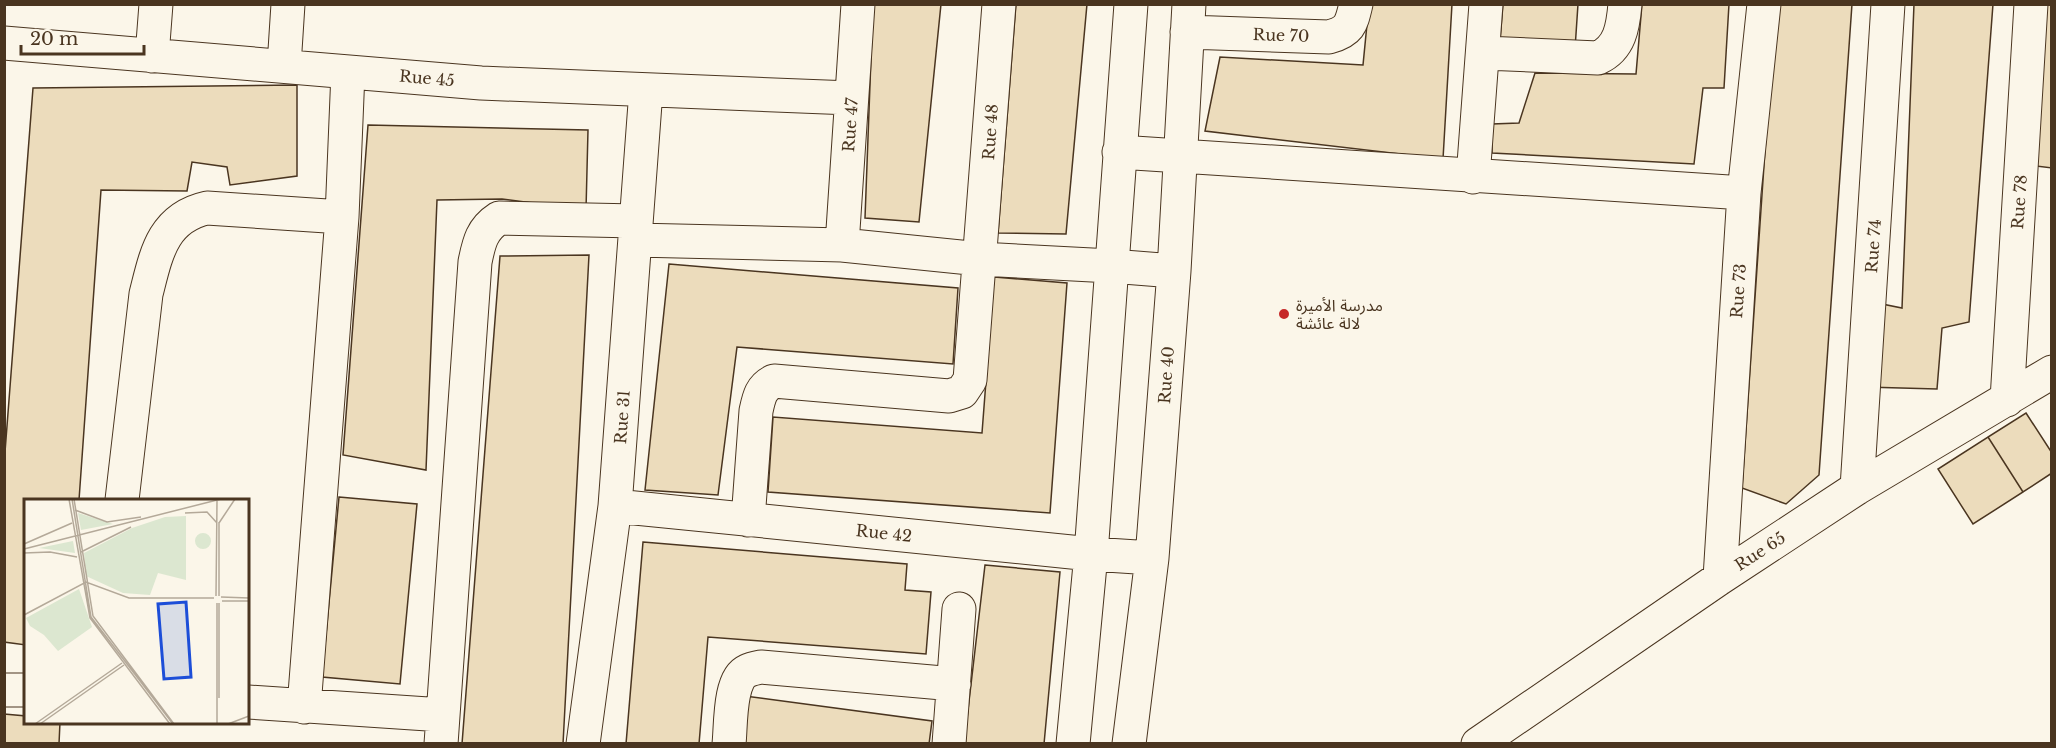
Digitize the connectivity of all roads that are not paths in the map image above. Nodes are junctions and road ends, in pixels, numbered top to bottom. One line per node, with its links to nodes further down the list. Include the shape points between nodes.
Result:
1 (156, 4): 15 (street)
2 (288, 4): 16 (street)
3 (858, 4): 19 (street, Rue 47)
4 (999, 4): 27 (street, Rue 48)
5 (1131, 4): 20 (street)
6 (1356, 4): 12 (street, Rue 70, via 1351,24 1343,33 1329,37)
7 (1486, 4): 14 (street)
8 (1625, 4): 14 (street, via 1624,23 1614,47 1598,58)
9 (1764, 4): 23 (street, Rue 73)
10 (1888, 4): 32 (street, Rue 74)
11 (2031, 4): 31 (street, Rue 78)
12 (1188, 18): 21 (street, Rue 40)
13 (4, 43): 15 (street, Rue 45)
14 (1484, 53): 22 (street)
15 (152, 56): 16 (street, Rue 45)
16 (284, 66): 17 (street, Rue 45)
17 (348, 72): 18 (street, Rue 45); 24 (street)
18 (646, 90): 19 (street, Rue 45); 25 (street, Rue 31)
19 (851, 98): 26 (street, Rue 47)
20 (1119, 152): 21 (street); 28 (street)
21 (1180, 157): 22 (street); 29 (street, Rue 40)
22 (1473, 177): 23 (street)
23 (1744, 193): 38 (street, Rue 73)
24 (342, 217): 33 (street, via 207,208 190,212 164,237 146,294); 44 (street)
25 (636, 231): 26 (street); 34 (street, Rue 31); 45 (street, via 500,218 480,239 475,262)
26 (842, 245): 27 (street)
27 (980, 259): 28 (street); 35 (street, Rue 48, via 973,365 962,392 948,396 774,381 765,385 756,411)
28 (1112, 266): 29 (street); 36 (street)
29 (1174, 271): 37 (street, Rue 40)
30 (2052, 372): 31 (street, Rue 65)
31 (2007, 400): 32 (street, Rue 65)
32 (1857, 488): 38 (street, Rue 65)
33 (122, 499)
34 (615, 506): 35 (street, Rue 42); 46 (street, Rue 31)
35 (748, 520): 36 (street, Rue 42)
36 (1091, 554): 37 (street, Rue 42); 49 (street)
37 (1152, 558): 50 (street, Rue 40)
38 (1720, 578): 51 (street, Rue 65)
39 (959, 609): 40 (street)
40 (954, 684): 47 (street, via 761,667 745,671 734,689); 48 (street)
41 (4, 690): 42 (street)
42 (24, 690)
43 (249, 702): 44 (street)
44 (304, 707): 45 (street)
45 (442, 729)
46 (583, 744)
47 (729, 744)
48 (949, 744)
49 (1073, 744)
50 (1129, 744)
51 (1478, 744)

